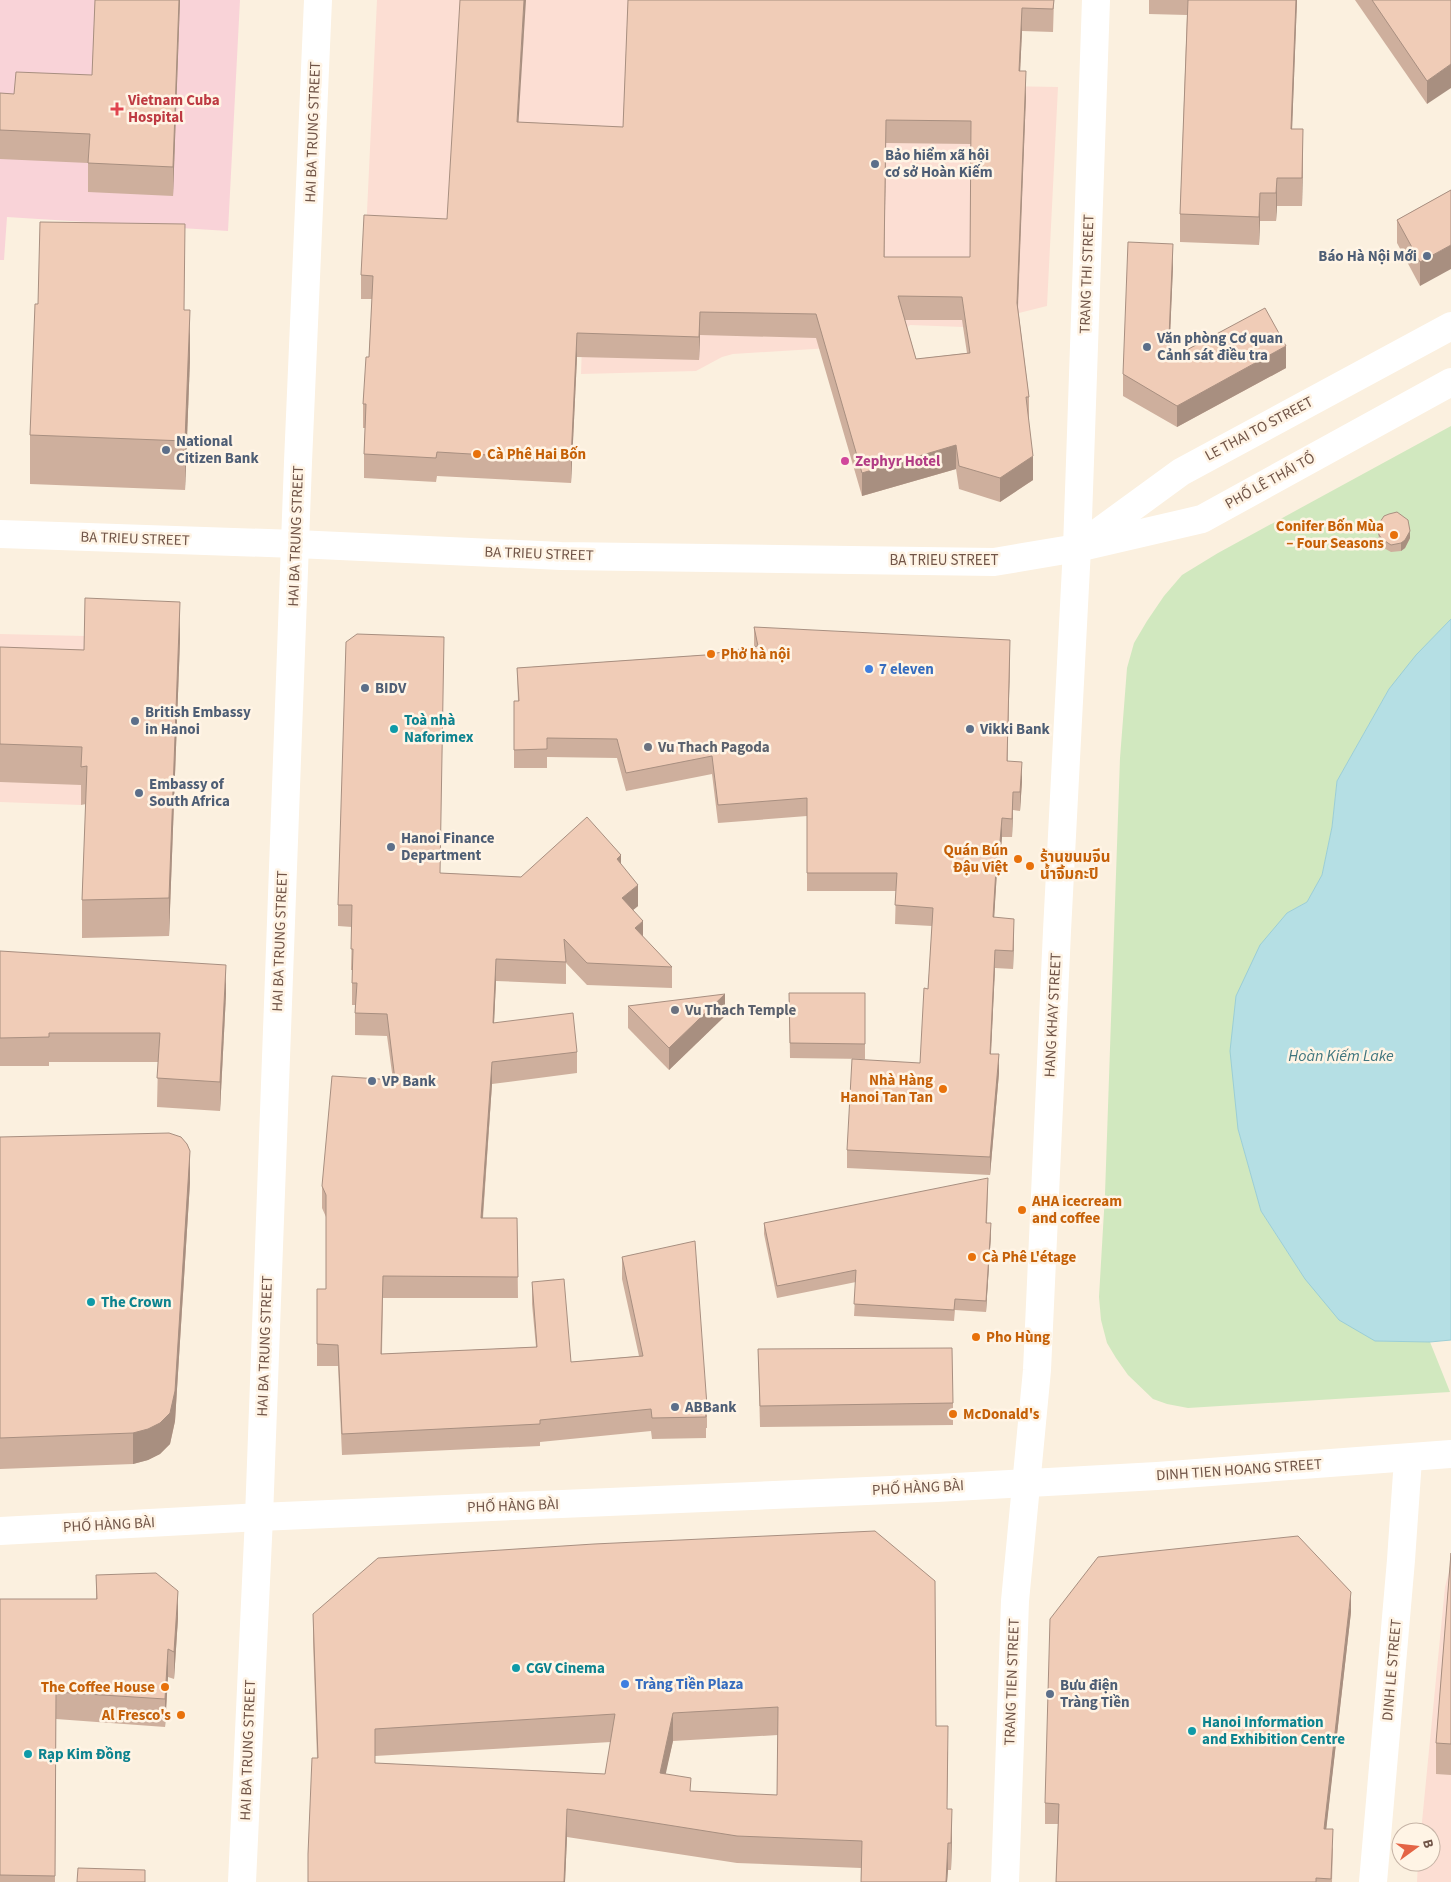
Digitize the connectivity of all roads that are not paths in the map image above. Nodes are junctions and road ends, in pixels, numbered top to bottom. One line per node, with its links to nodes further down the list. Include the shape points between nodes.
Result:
1 (318, 0): 6 (main road, HAI BA TRUNG STREET)
2 (1096, 0): 7 (main road, TRANG THI STREET)
3 (1451, 326): 7 (main road, LE THAI TO STREET, via 1181,472)
4 (1451, 382): 7 (main road, PHỐ LÊ THÁI TỔ, via 1202,519)
5 (0, 534): 6 (main road, BA TRIEU STREET)
6 (296, 544): 7 (main road, BA TRIEU STREET, via 561,556 994,562); 11 (main road, HAI BA TRUNG STREET)
7 (1078, 548): 10 (main road, HANG KHAY STREET, via 1056,930 1037,1370)
8 (1451, 1454): 9 (main road, DINH TIEN HOANG STREET)
9 (1408, 1459): 10 (main road, DINH TIEN HOANG STREET); 15 (main road, DINH LE STREET)
10 (1026, 1483): 11 (main road, PHỐ HÀNG BÀI); 14 (main road, TRANG TIEN STREET, via 1015,1601)
11 (259, 1517): 12 (main road, PHỐ HÀNG BÀI); 13 (main road, HAI BA TRUNG STREET)
12 (0, 1531)
13 (242, 1882)
14 (1005, 1882)
15 (1373, 1882)

